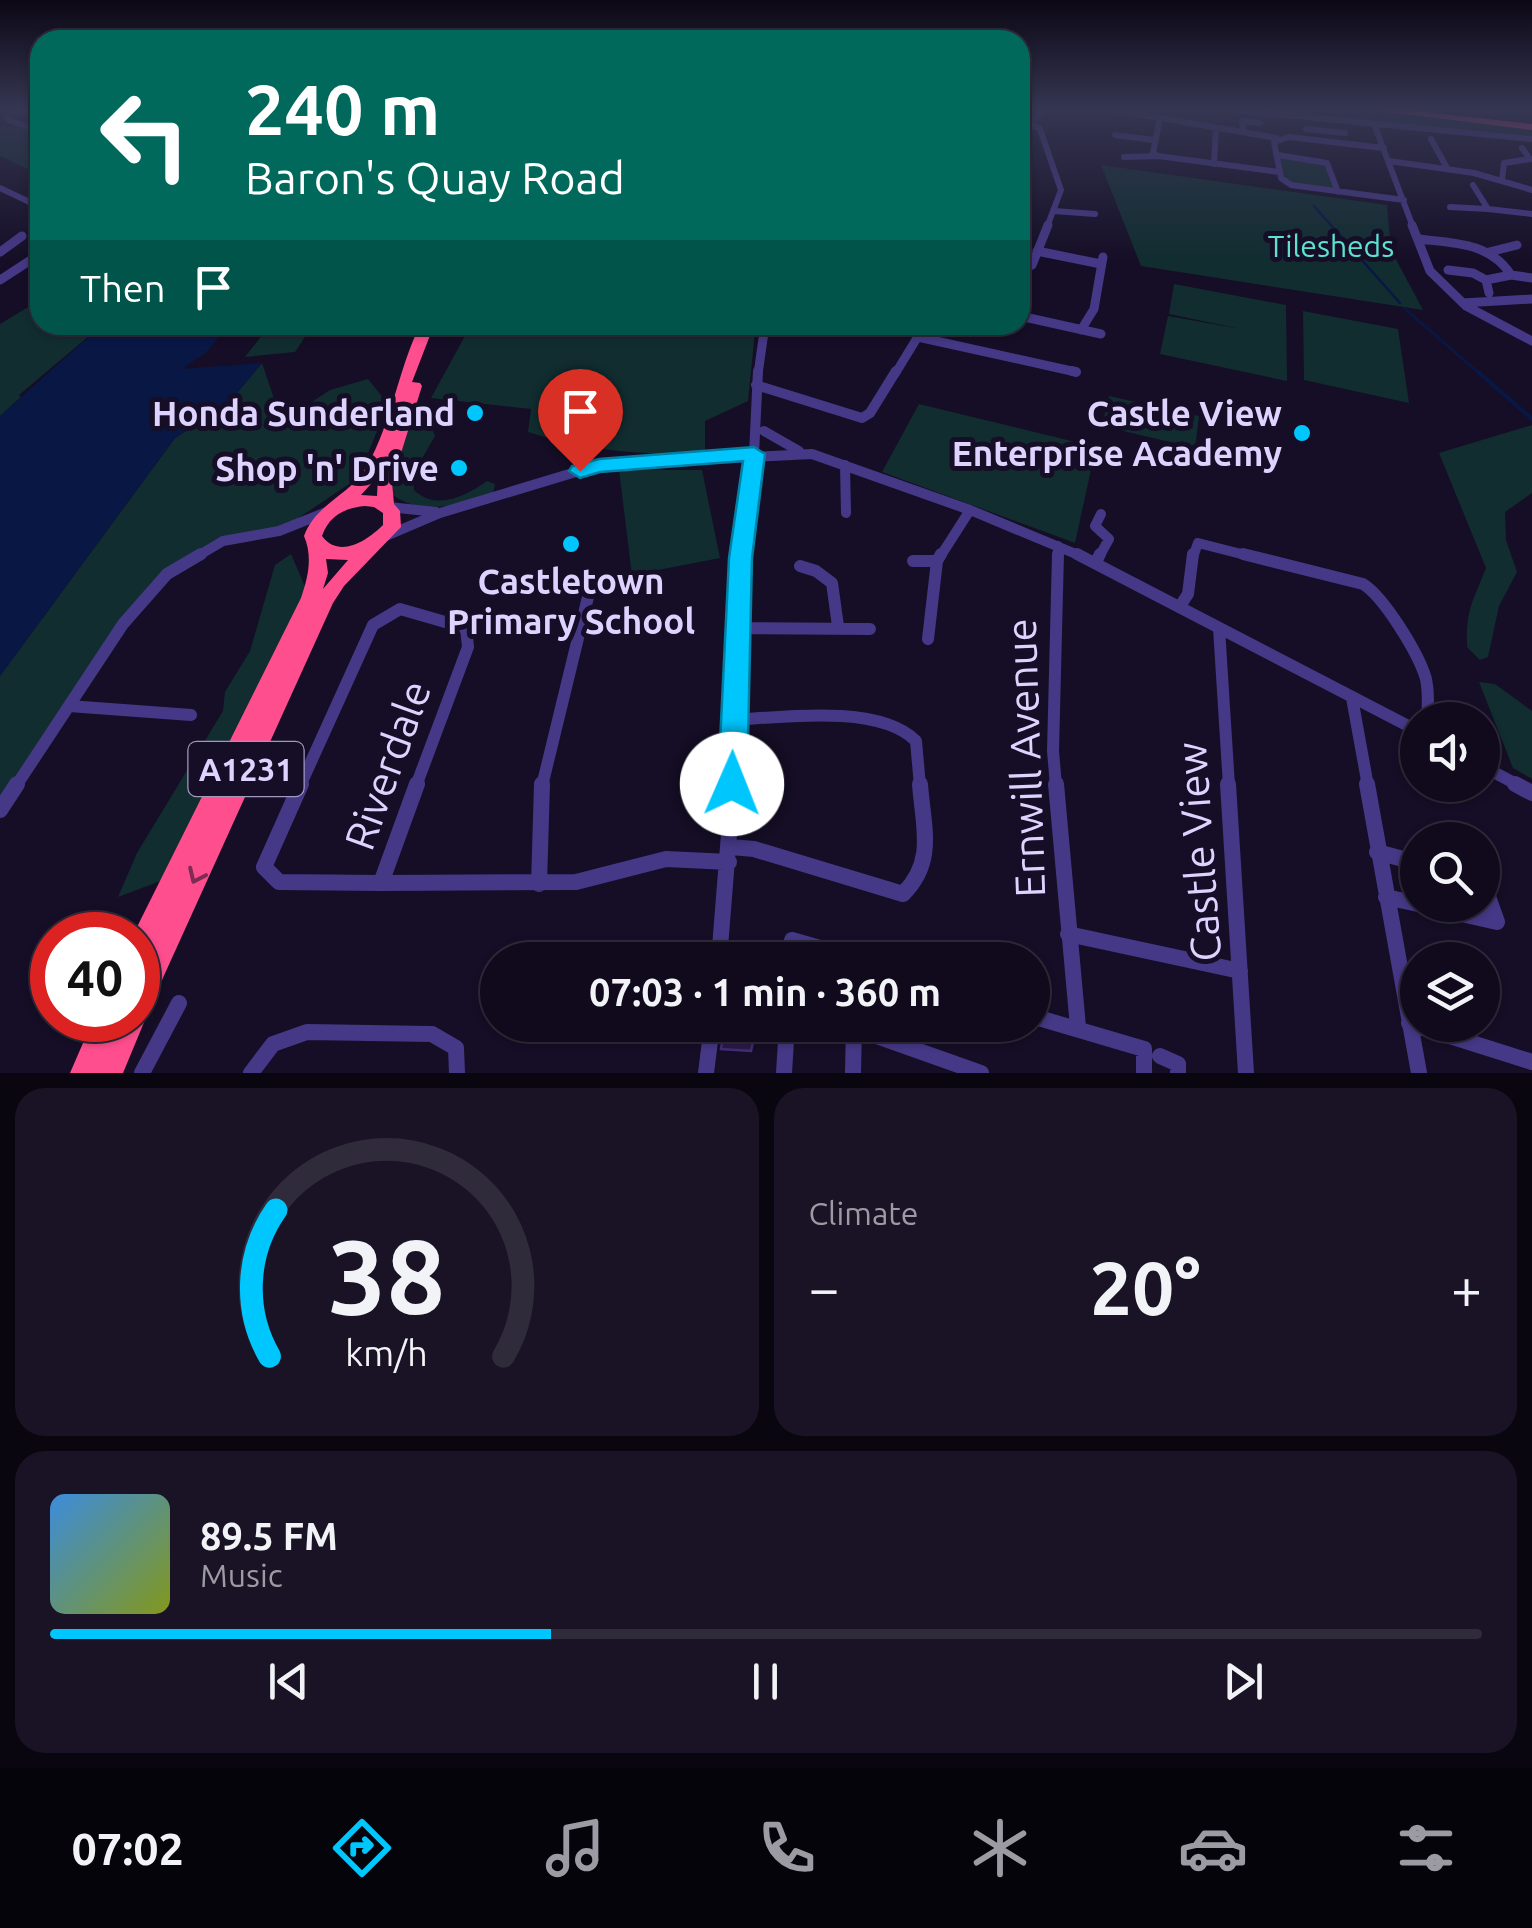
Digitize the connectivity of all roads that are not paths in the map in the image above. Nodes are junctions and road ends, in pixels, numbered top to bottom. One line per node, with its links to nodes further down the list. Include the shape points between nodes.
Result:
1 (1050, 159): 23 (street, via 1061,190)
2 (1180, 159): 9 (street)
3 (1214, 159): 9 (street)
4 (1278, 159): 11 (street)
5 (1303, 159): 16 (street, via 1327,163)
6 (1442, 159): 10 (street)
7 (1530, 159): 12 (street, via 1504,163)
8 (1389, 161): 10 (street); 19 (street)
9 (1214, 164): 11 (street)
10 (1447, 168): 12 (street)
11 (1280, 172): 16 (street, via 1294,186)
12 (1502, 180): 15 (street)
13 (1473, 185): 22 (street)
14 (0, 188): 17 (street)
15 (1532, 190)
16 (1338, 192): 19 (street)
17 (14, 194): 18 (street); 20 (street)
18 (0, 199)
19 (1404, 200): 27 (street)
20 (30, 203)
21 (1450, 207): 22 (street)
22 (1488, 209): 25 (street)
23 (1054, 211): 24 (street); 29 (street)
24 (1095, 214)
25 (1532, 214)
26 (22, 236): 30 (street)
27 (1418, 239): 31 (street); 42 (street, via 1430,271)
28 (1517, 244): 31 (street)
29 (1037, 251): 33 (street); 44 (street, via 1102,260 1098,294)
30 (0, 252)
31 (1489, 252): 36 (street)
32 (30, 259): 35 (street)
33 (1030, 265)
34 (1448, 270): 39 (street)
35 (5, 272): 38 (street)
36 (1511, 275): 37 (street); 39 (street)
37 (1532, 278)
38 (0, 280)
39 (1486, 280): 40 (street)
40 (1489, 293)
41 (1532, 298): 42 (street)
42 (1463, 304): 50 (street)
43 (1030, 318): 44 (street)
44 (1082, 330): 45 (street)
45 (1101, 334)
46 (422, 335): 58 (highway, via 373,470)
47 (435, 335): 57 (highway, via 384,482)
48 (764, 335): 52 (street)
49 (918, 337): 51 (street); 52 (street, via 862,418)
50 (1532, 341)
51 (1076, 372)
52 (756, 385): 55 (street)
53 (764, 431): 54 (street)
54 (802, 452): 55 (street); 56 (street)
55 (754, 454): 60 (street, via 599,466); 74 (street)
56 (845, 465): 59 (street); 61 (street)
57 (388, 506): 58 (highway, via 364,500); 60 (street); 64 (highway, via 394,520)
58 (332, 510): 63 (street); 65 (highway, via 318,523)
59 (970, 510): 66 (street); 68 (street)
60 (440, 513): 64 (street)
61 (846, 514)
62 (1102, 514): 69 (street, via 1095,526 1109,539)
63 (279, 531): 65 (street); 80 (street, via 223,542 168,574 123,624)
64 (379, 541): 65 (highway, via 342,554); 97 (highway, A1231, one-way to 97, via 325,600)
65 (315, 543): 94 (highway, A1231, via 319,573 310,598)
66 (1058, 546): 69 (street); 95 (street, Ernwill Avenue, via 1053,751)
67 (913, 561): 68 (street)
68 (937, 561): 77 (street)
69 (1096, 562): 72 (street)
70 (800, 566): 73 (street, via 832,583)
71 (590, 594): 90 (street, via 540,793)
72 (1180, 606): 75 (street); 79 (street, via 1198,543 1364,584 1381,594 1422,663)
73 (838, 626): 74 (street); 76 (street)
74 (738, 628): 82 (street)
75 (1219, 628): 78 (street); 98 (street, Castle View)
76 (870, 629)
77 (928, 639)
78 (1352, 698): 83 (street); 87 (street)
79 (1429, 702)
80 (69, 706): 81 (street); 86 (street)
81 (190, 715)
82 (734, 720): 88 (street); 88 (street, via 902,727 916,741 926,859 902,894 754,849)
83 (1400, 722)
84 (1500, 776): 85 (street)
85 (1532, 793)
86 (0, 810)
87 (1378, 852): 89 (street); 92 (street)
88 (730, 854): 90 (street); 96 (street)
89 (1400, 858)
90 (539, 884): 91 (street)
91 (380, 885): 91 (street, Riverdale, via 279,882 264,867 373,626 400,609 466,628 468,647)
92 (1386, 897): 93 (street); 99 (street)
93 (1400, 900)
94 (157, 912)
95 (1068, 934): 98 (street); 102 (street, Ernwill Avenue)
96 (720, 942)
97 (160, 956)
98 (1240, 971): 124 (street, Castle View)
99 (1400, 974)
100 (179, 1003): 115 (street)
101 (1050, 1020): 102 (street)
102 (1078, 1027): 122 (street, via 1144,1049)
103 (98, 1042): 113 (highway)
104 (122, 1042): 114 (highway)
105 (710, 1042): 118 (street)
106 (786, 1042): 119 (street)
107 (854, 1042): 120 (street)
108 (897, 1042): 121 (street)
109 (1412, 1042): 125 (street)
110 (1469, 1042): 112 (street)
111 (1160, 1056): 123 (street, via 1178,1064)
112 (1532, 1062)
113 (84, 1073)
114 (109, 1073)
115 (142, 1073)
116 (251, 1073): 117 (street, via 274,1041 307,1032 432,1034 456,1048)
117 (458, 1073)
118 (706, 1073)
119 (784, 1073)
120 (853, 1073)
121 (981, 1073)
122 (1144, 1073)
123 (1178, 1073)
124 (1246, 1073)
125 (1418, 1073)

